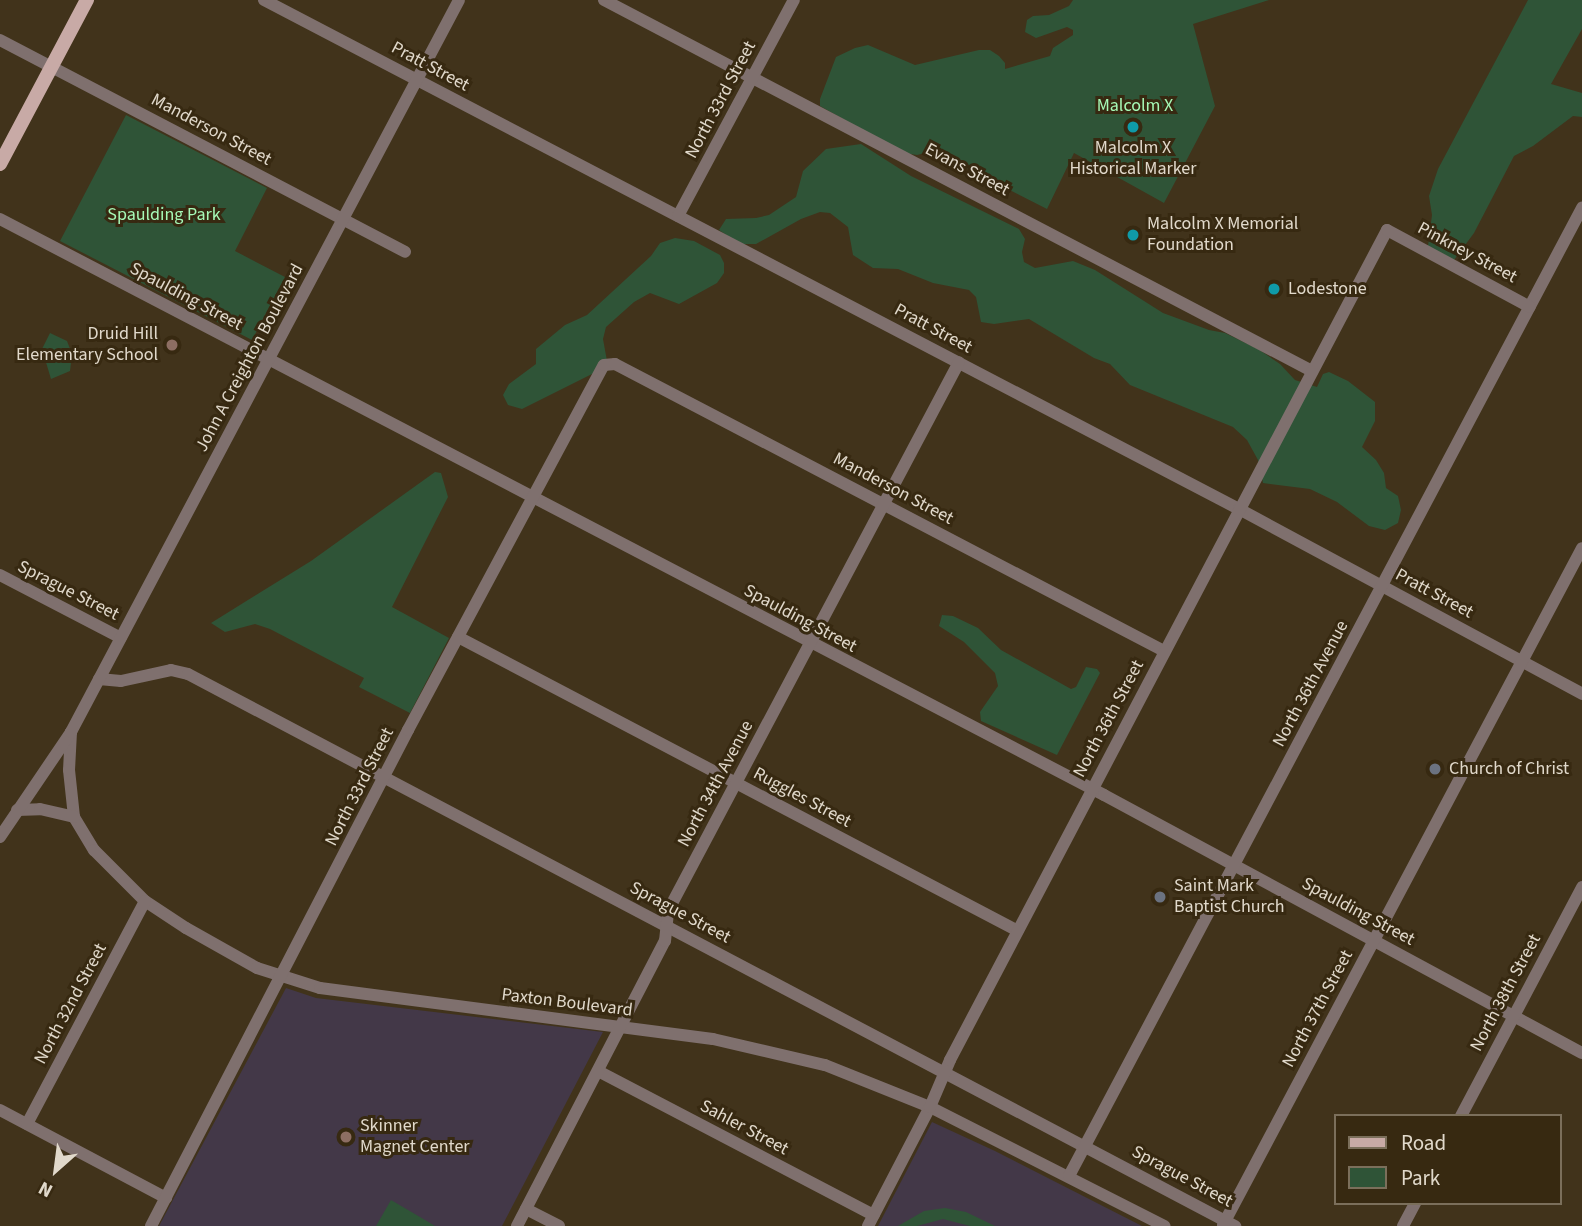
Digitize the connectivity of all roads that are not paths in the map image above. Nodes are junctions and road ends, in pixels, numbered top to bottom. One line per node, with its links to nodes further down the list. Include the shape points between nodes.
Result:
1 (87, 0): 7 (main road)
2 (264, 0): 9 (street, Pratt Street)
3 (459, 0): 9 (street, John A Creighton Boulevard)
4 (604, 0): 8 (street, Evans Street)
5 (794, 0): 8 (street, North 33rd Street)
6 (0, 40): 7 (street, Manderson Street)
7 (51, 67): 10 (main road); 14 (street, Manderson Street)
8 (753, 78): 12 (street, North 33rd Street); 21 (street, Evans Street)
9 (416, 80): 12 (street, Pratt Street); 14 (street, John A Creighton Boulevard)
10 (0, 164)
11 (1582, 208): 17 (street, North 36th Avenue)
12 (678, 216): 19 (street, Pratt Street)
13 (0, 219): 18 (street, Spaulding Street)
14 (343, 219): 16 (street, Manderson Street); 18 (street, John A Creighton Boulevard)
15 (1387, 230): 17 (street, Pinkney Street); 21 (street, North 36th Street)
16 (405, 252)
17 (1530, 307): 27 (street, North 36th Avenue)
18 (268, 360): 22 (street, Spaulding Street); 29 (street, John A Creighton Boulevard)
19 (959, 362): 23 (street, North 34th Avenue); 24 (street, Pratt Street)
20 (604, 365): 22 (street, North 33rd Street); 23 (street, Manderson Street, via 615,364)
21 (1312, 371): 24 (street, North 36th Street)
22 (532, 498): 28 (street, North 33rd Street); 30 (street, Spaulding Street)
23 (884, 504): 30 (street, North 34th Avenue); 31 (street, Manderson Street)
24 (1239, 509): 27 (street, Pratt Street); 31 (street, North 36th Street)
25 (1582, 548): 32 (street, North 37th Street)
26 (0, 575): 29 (street, Sprague Street)
27 (1383, 586): 32 (street, Pratt Street); 42 (street, North 36th Avenue)
28 (458, 637): 36 (street, North 33rd Street); 37 (street, Ruggles Street)
29 (121, 638): 33 (street, John A Creighton Boulevard)
30 (810, 644): 37 (street, North 34th Avenue); 38 (street, Spaulding Street)
31 (1164, 651): 38 (street, North 36th Street)
32 (1523, 662): 34 (street, Pratt Street); 47 (street, North 37th Street)
33 (99, 679): 35 (street, John A Creighton Boulevard); 36 (street, Sprague Street, via 121,681 171,670 188,674)
34 (1582, 694)
35 (71, 732): 39 (street, John A Creighton Boulevard); 40 (street, Paxton Boulevard, via 69,776)
36 (385, 777): 45 (street, Sprague Street); 48 (street, North 33rd Street)
37 (736, 783): 45 (street, North 34th Avenue, via 668,911); 46 (street, Ruggles Street)
38 (1092, 790): 42 (street, Spaulding Street); 46 (street, North 36th Street)
39 (17, 810): 40 (street, via 40,809); 41 (street, John A Creighton Boulevard)
40 (74, 817): 44 (street, Paxton Boulevard, via 104,863)
41 (0, 837)
42 (1234, 865): 47 (street, Spaulding Street); 58 (street, North 36th Avenue)
43 (1582, 887): 49 (street, North 38th Street)
44 (145, 901): 48 (street, Paxton Boulevard, via 236,958); 57 (street, North 32nd Street)
45 (667, 926): 50 (street, North 34th Avenue, via 665,941); 53 (street, Sprague Street)
46 (1018, 931): 53 (street, North 36th Street)
47 (1374, 941): 49 (street, Spaulding Street); 64 (street, North 37th Street)
48 (282, 978): 50 (street, Paxton Boulevard, via 358,993); 60 (street, North 33rd Street)
49 (1514, 1016): 51 (street, Spaulding Street); 56 (street, North 38th Street)
50 (621, 1027): 52 (street, North 34th Avenue); 54 (street, Paxton Boulevard, via 787,1055 858,1076)
51 (1582, 1053)
52 (598, 1071): 62 (street, North 34th Avenue); 63 (street, Sahler Street)
53 (946, 1071): 54 (street, North 36th Street); 58 (street, Sprague Street)
54 (930, 1107): 59 (street, Paxton Boulevard); 63 (street, North 36th Street)
55 (0, 1110): 57 (street)
56 (1462, 1114)
57 (27, 1124): 60 (street)
58 (1086, 1146): 59 (street, North 36th Avenue); 64 (street, Sprague Street)
59 (1069, 1176): 68 (street, Paxton Boulevard)
60 (166, 1198): 65 (street, North 33rd Street)
61 (1414, 1205): 69 (street)
62 (526, 1209): 66 (street, North 34th Avenue); 67 (street)
63 (871, 1221)
64 (1228, 1224)
65 (151, 1226)
66 (517, 1226)
67 (559, 1226)
68 (1165, 1226)
69 (1402, 1226)

